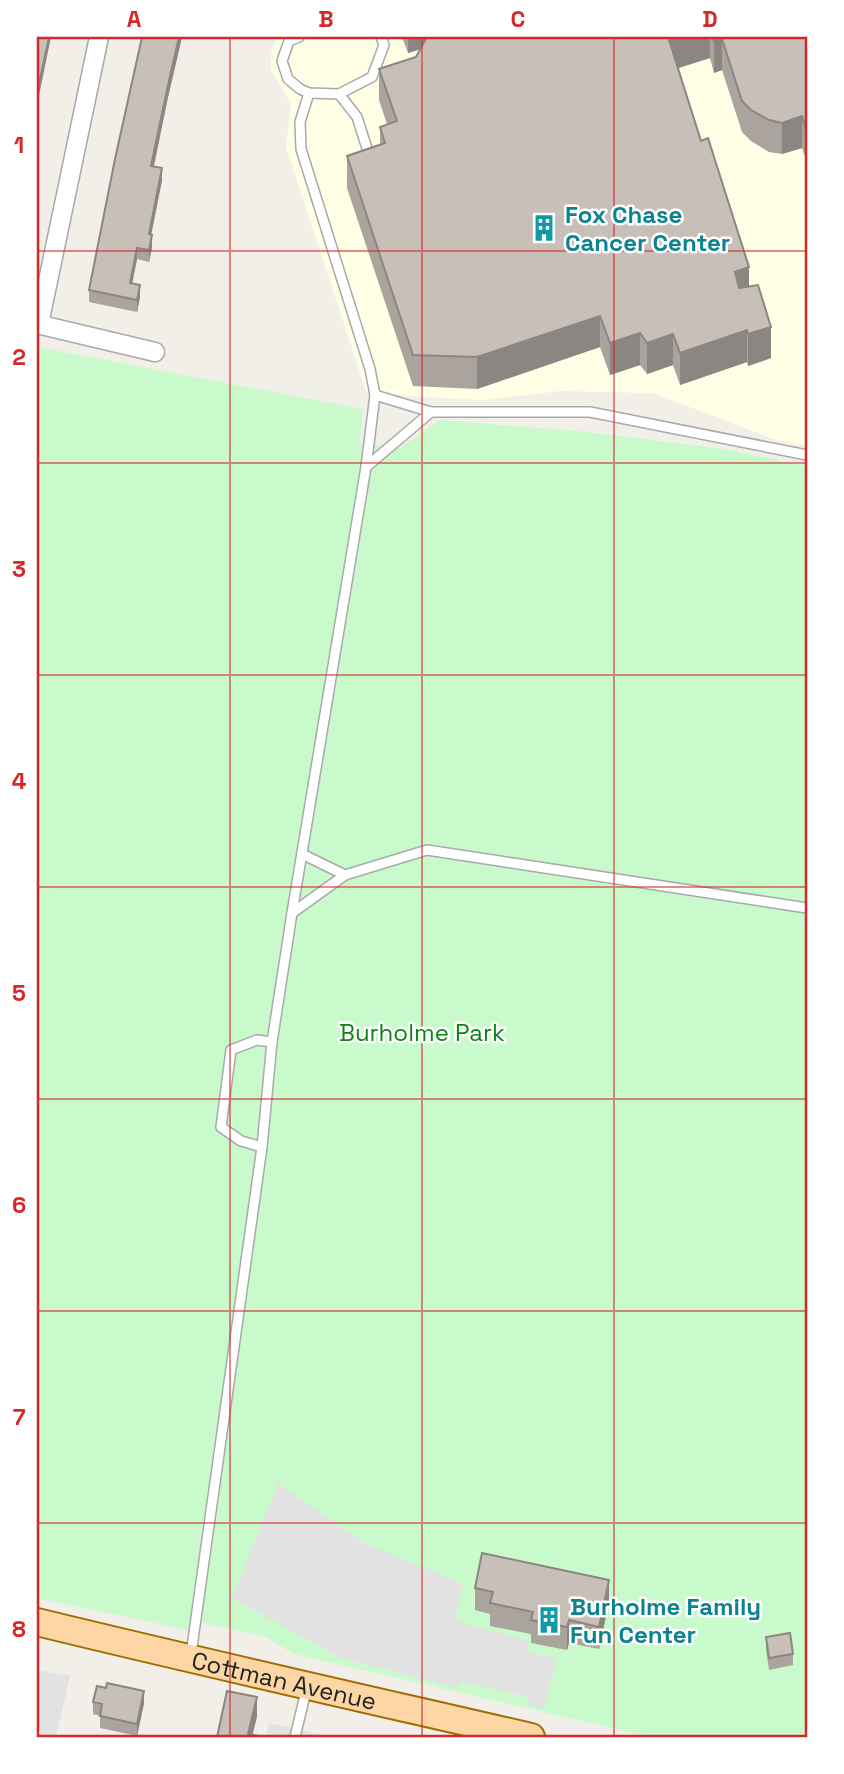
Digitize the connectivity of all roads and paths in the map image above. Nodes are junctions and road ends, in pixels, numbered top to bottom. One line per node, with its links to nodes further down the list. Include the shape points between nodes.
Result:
1 (99, 37): 7 (street)
2 (299, 37): 4 (lane, via 289,41 282,61 288,79)
3 (381, 37): 5 (lane, via 384,45 372,77)
4 (309, 93): 5 (lane); 9 (lane, via 300,122 301,149)
5 (339, 94): 6 (lane, via 357,117)
6 (375, 171)
7 (38, 324): 8 (street)
8 (155, 352)
9 (375, 395): 10 (lane); 12 (lane)
10 (431, 412): 11 (lane, via 590,412); 12 (lane)
11 (807, 455)
12 (366, 467): 13 (lane)
13 (302, 854): 14 (lane); 16 (lane)
14 (345, 875): 15 (lane, via 427,850); 16 (lane)
15 (807, 908)
16 (292, 913): 17 (lane)
17 (272, 1042): 18 (lane); 18 (lane, via 257,1040 231,1050 221,1127 241,1141)
18 (262, 1147): 20 (lane)
19 (37, 1622): 20 (main road, Cottman Avenue)
20 (190, 1660): 21 (main road, Cottman Avenue)
21 (308, 1685): 22 (main road, Cottman Avenue); 23 (lane)
22 (473, 1731): 24 (main road, Cottman Avenue)
23 (295, 1737)
24 (531, 1737)

